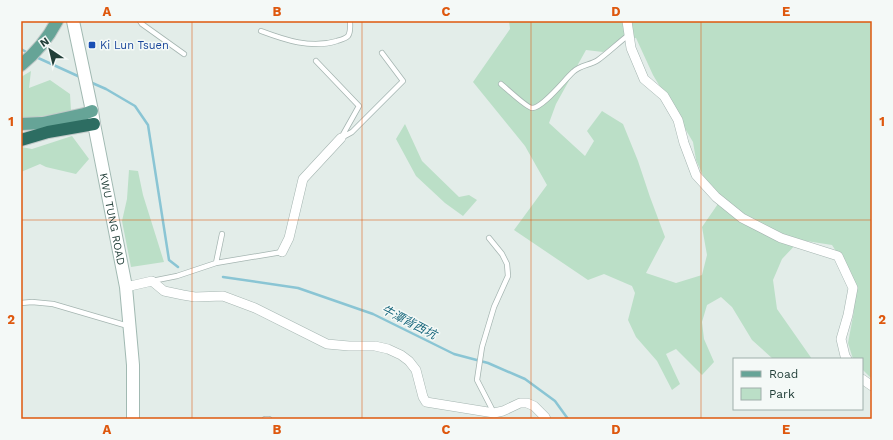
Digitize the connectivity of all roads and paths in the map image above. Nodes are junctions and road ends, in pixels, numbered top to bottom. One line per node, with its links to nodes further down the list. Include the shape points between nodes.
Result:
1 (57, 21): 11 (main road, via 44,43)
2 (73, 21): 13 (street, KWU TUNG ROAD)
3 (140, 21): 8 (lane)
4 (350, 21): 6 (lane, via 347,37 329,44 301,44)
5 (627, 21): 7 (street)
6 (261, 31)
7 (630, 34): 12 (lane, via 599,59 578,68 536,107 529,107); 26 (street, via 631,48 644,79 664,96 678,120 696,175 716,197 742,218 774,234 838,256 853,288 841,339)
8 (184, 54)
9 (382, 54): 16 (lane, via 403,81 352,132)
10 (316, 61): 16 (lane, via 359,106)
11 (21, 65)
12 (500, 84)
13 (92, 111): 14 (main road, via 43,123); 15 (street, KWU TUNG ROAD)
14 (21, 124)
15 (94, 124): 17 (highway, via 48,132); 23 (street, KWU TUNG ROAD)
16 (341, 138): 20 (street, via 304,179 289,238)
17 (21, 140)
18 (222, 234): 21 (lane)
19 (489, 238): 29 (lane, via 502,254 507,264 508,276 494,308 482,347 477,380)
20 (282, 252): 21 (lane)
21 (216, 263): 22 (lane)
22 (152, 281): 23 (street); 29 (street, via 164,291 195,297 223,296 255,308 327,344 388,349 401,355 416,370 426,402)
23 (126, 287): 25 (street, KWU TUNG ROAD)
24 (21, 303): 25 (lane, via 53,304)
25 (129, 327): 31 (street, KWU TUNG ROAD, via 133,365)
26 (846, 358)
27 (863, 380): 28 (street)
28 (872, 386)
29 (494, 413): 33 (street, via 520,403 527,403 534,406)
30 (269, 418): 32 (lane)
31 (133, 419)
32 (265, 419)
33 (546, 419)

